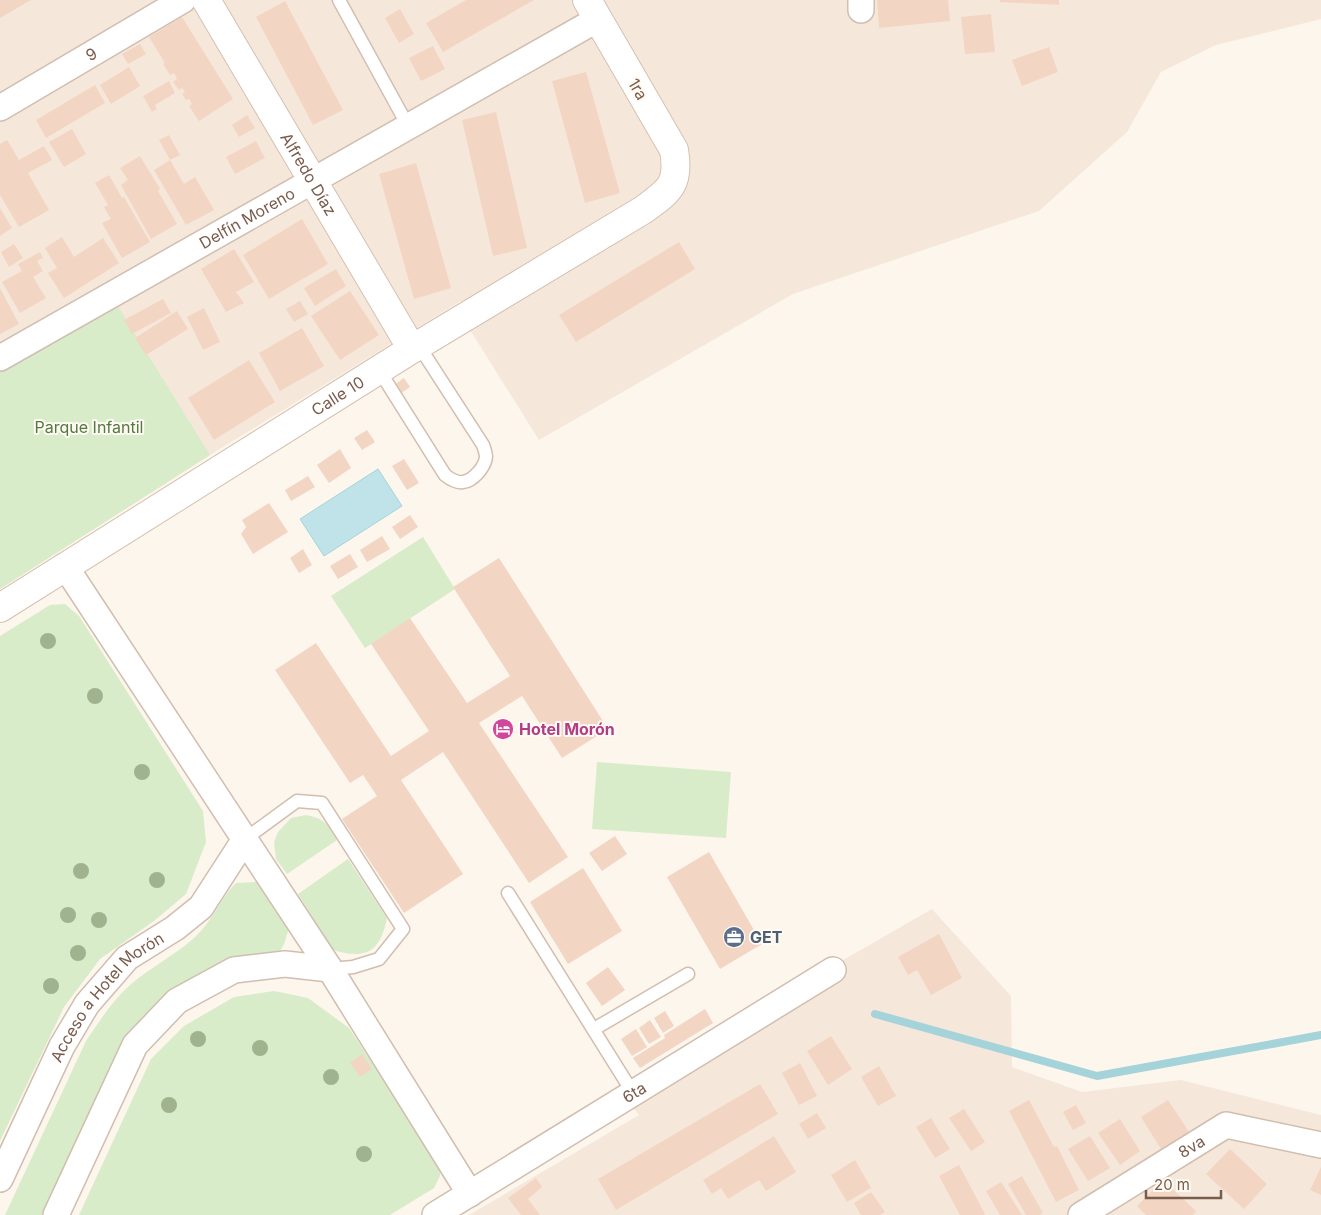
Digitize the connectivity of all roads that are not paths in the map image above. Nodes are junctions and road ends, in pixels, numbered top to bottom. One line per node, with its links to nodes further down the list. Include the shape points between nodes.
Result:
1 (184, 0): 5 (street, 9)
2 (206, 0): 7 (street, Alfredo Díaz)
3 (339, 0): 6 (lane)
4 (592, 10): 6 (street, Delfín Moreno); 8 (street, 1ra, via 674,150 676,167)
5 (0, 108)
6 (408, 126): 7 (street, Delfín Moreno)
7 (312, 181): 9 (street, Alfredo Díaz); 10 (street, Delfín Moreno)
8 (673, 182): 9 (street, Calle 10, via 662,196 643,210)
9 (416, 348): 11 (street, Calle 10); 11 (lane, via 483,445 486,457 473,478 463,482 451,480 445,474)
10 (0, 358)
11 (378, 370): 12 (street, Calle 10)
12 (65, 566): 13 (street, Calle 10); 14 (street)
13 (0, 608)
14 (245, 839): 16 (street); 16 (lane, via 297,800 322,803 403,929 379,959 353,967); 22 (street, Acceso a Hotel Morón, via 201,907 175,928 127,958 87,1004 62,1046)
15 (508, 893): 19 (lane)
16 (330, 969): 23 (street); 24 (street, via 285,964 234,970 177,1001 136,1045)
17 (833, 970): 20 (street, 6ta)
18 (688, 974): 19 (lane)
19 (594, 1030): 20 (lane)
20 (633, 1093): 23 (street, 6ta)
21 (1321, 1145): 26 (street, 8va, via 1226,1125)
22 (0, 1180)
23 (470, 1194): 25 (street, 6ta)
24 (56, 1215)
25 (436, 1215)
26 (1080, 1215)

